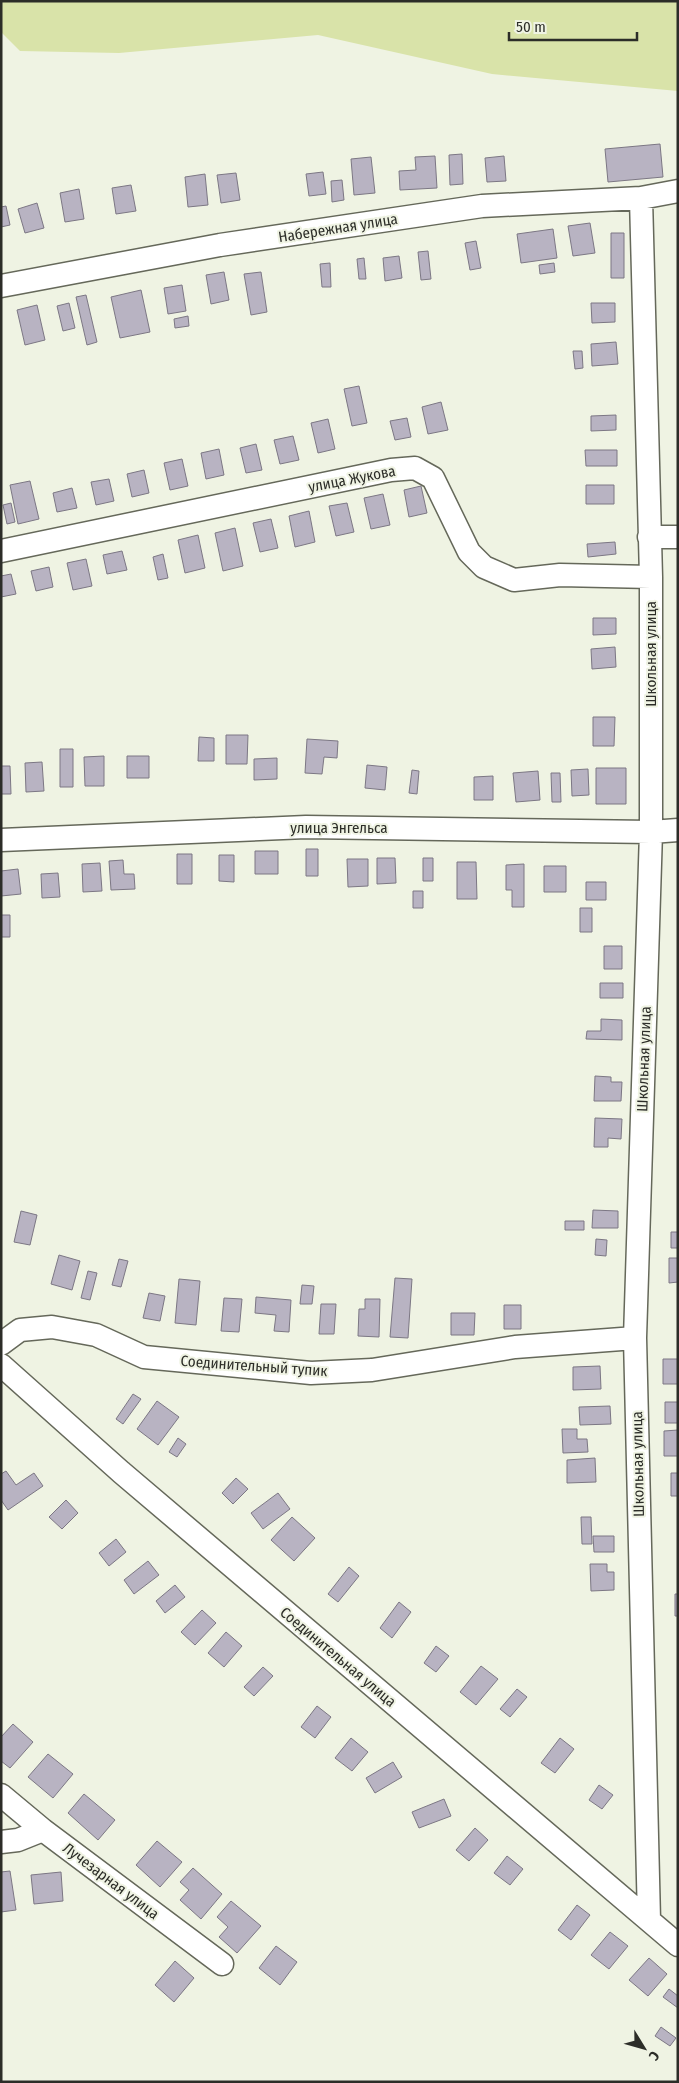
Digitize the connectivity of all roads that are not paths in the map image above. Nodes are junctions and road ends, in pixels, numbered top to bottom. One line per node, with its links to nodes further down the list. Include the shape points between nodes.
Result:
1 (678, 191): 2 (street, Набережная улица)
2 (641, 198): 3 (street, Набережная улица, via 482,206 220,245); 4 (street, Школьная улица)
3 (1, 286)
4 (649, 537): 5 (street); 7 (street, Школьная улица)
5 (678, 537)
6 (1, 551): 7 (street, улица Жукова, via 391,470 415,468 433,478 469,552 484,567 514,580 560,575)
7 (651, 577): 9 (street, Школьная улица)
8 (678, 830): 9 (street, улица Энгельса)
9 (651, 832): 10 (street, улица Энгельса, via 306,827); 11 (street, Школьная улица)
10 (1, 840)
11 (635, 1338): 12 (street, Соединительный тупик, via 515,1347 372,1370 311,1374 144,1357 96,1335 52,1327 20,1330); 17 (street, Школьная улица)
12 (1, 1344)
13 (1, 1365): 17 (street, Соединительная улица, via 121,1472)
14 (1, 1795): 15 (street, Лучезарная улица)
15 (43, 1830): 16 (street, via 18,1840); 19 (street, Лучезарная улица)
16 (1, 1842)
17 (649, 1920): 18 (street, Соединительная улица)
18 (678, 1945)
19 (222, 1964)

